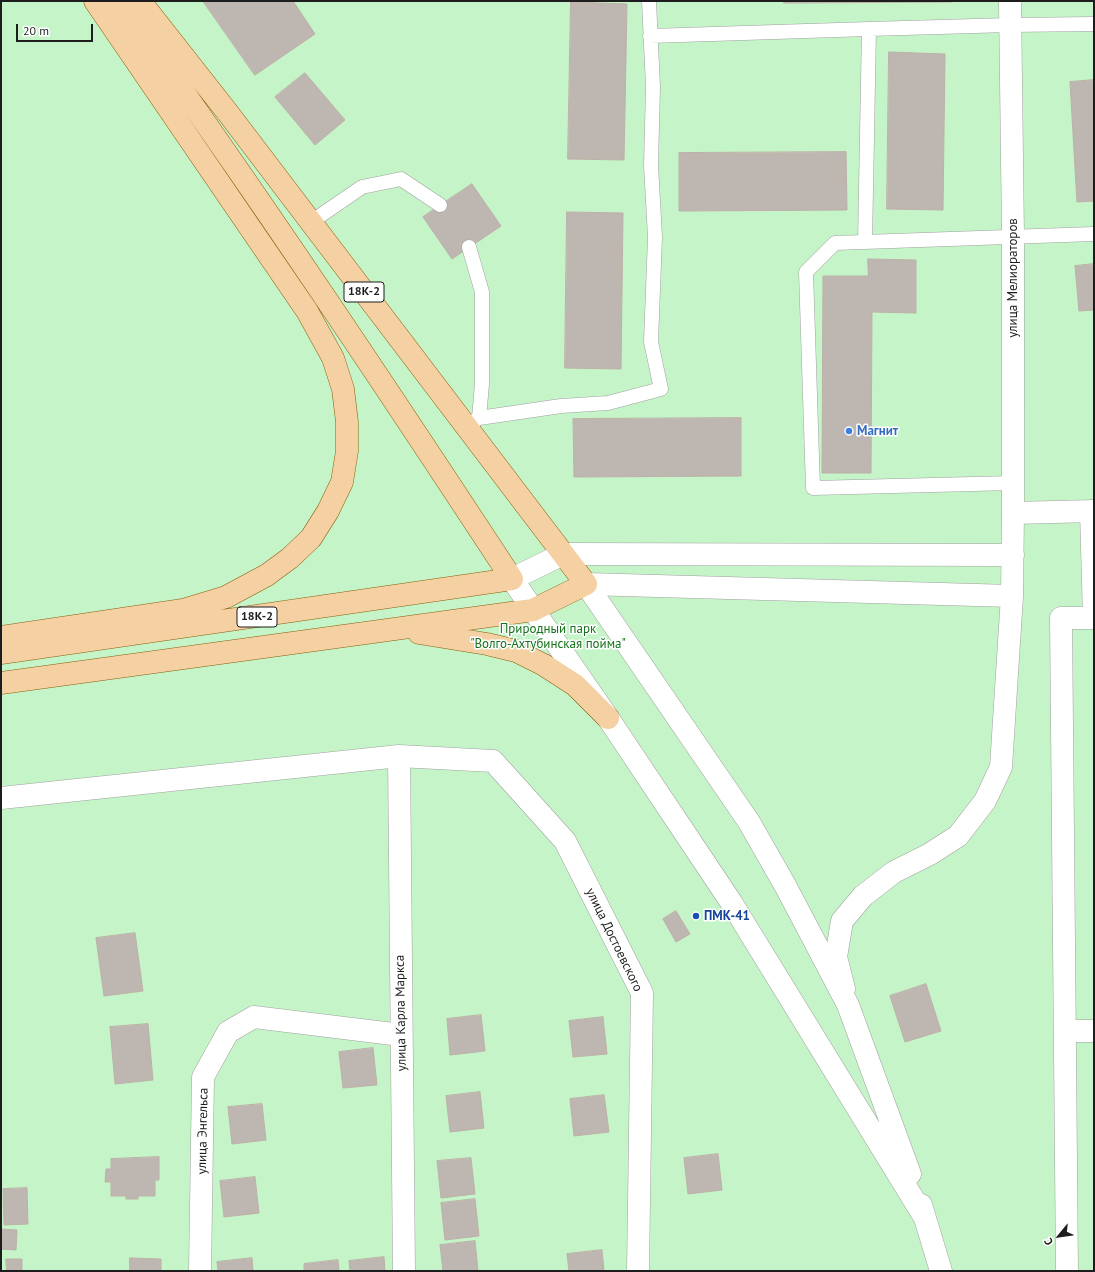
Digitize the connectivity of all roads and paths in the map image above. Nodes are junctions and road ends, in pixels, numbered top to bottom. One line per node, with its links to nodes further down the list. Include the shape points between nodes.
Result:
1 (95, 1): 27 (main road, via 306,311 333,358 343,389 347,451 342,482 311,538 267,575 226,597 183,610)
2 (119, 1): 22 (main road, 18К-2, via 200,113 335,311)
3 (140, 1): 11 (main road, 18К-2)
4 (649, 1): 9 (lane)
5 (1010, 1): 7 (street, улица Мелиораторов)
6 (1094, 24): 7 (lane)
7 (1010, 25): 8 (lane); 13 (street, улица Мелиораторов)
8 (869, 29): 9 (lane); 14 (lane)
9 (650, 36): 16 (lane, via 655,237 651,342 661,389 608,403 561,406)
10 (440, 205): 11 (lane, via 401,179 362,187)
11 (311, 222): 16 (main road, 18К-2)
12 (1094, 234): 13 (lane)
13 (1013, 237): 14 (lane); 17 (street, улица Мелиораторов)
14 (865, 242): 17 (lane, via 835,243 806,272 813,488)
15 (469, 247): 16 (lane, via 482,292 482,384)
16 (473, 422): 20 (main road, 18К-2)
17 (1013, 483): 19 (street, улица Мелиораторов)
18 (1092, 511): 19 (street); 34 (street, via 1094,618 1061,618)
19 (1013, 513): 21 (street, улица Мелиораторов)
20 (563, 554): 21 (street); 22 (street, 18К-2); 23 (main road, 18К-2)
21 (1012, 555): 24 (street, улица Мелиораторов)
22 (512, 579): 25 (street); 28 (main road, 18К-2)
23 (586, 584): 24 (street); 25 (main road, 18К-2); 33 (street, via 749,822)
24 (1012, 596): 33 (street, улица Мелиораторов, via 1001,767 985,801 958,836 894,872 863,896 842,921 836,957)
25 (533, 610): 26 (main road, 18К-2); 30 (street)
26 (394, 629): 29 (main road, 18К-2); 30 (main road, via 516,651 575,685)
27 (1, 637)
28 (1, 653)
29 (1, 683)
30 (608, 718): 37 (street, via 731,902)
31 (399, 756): 32 (street, улица Достоевского); 36 (street, улица Карла Маркса); 40 (street, улица Достоевского, via 493,761 565,841 642,993)
32 (1, 798)
33 (848, 1005): 37 (street)
34 (1065, 1031): 35 (street); 42 (street)
35 (1094, 1031)
36 (401, 1035): 38 (street, улица Энгельса, via 254,1018 228,1032 203,1077); 39 (street, улица Карла Маркса)
37 (925, 1218): 41 (street)
38 (200, 1271)
39 (404, 1271)
40 (638, 1271)
41 (941, 1271)
42 (1067, 1271)

